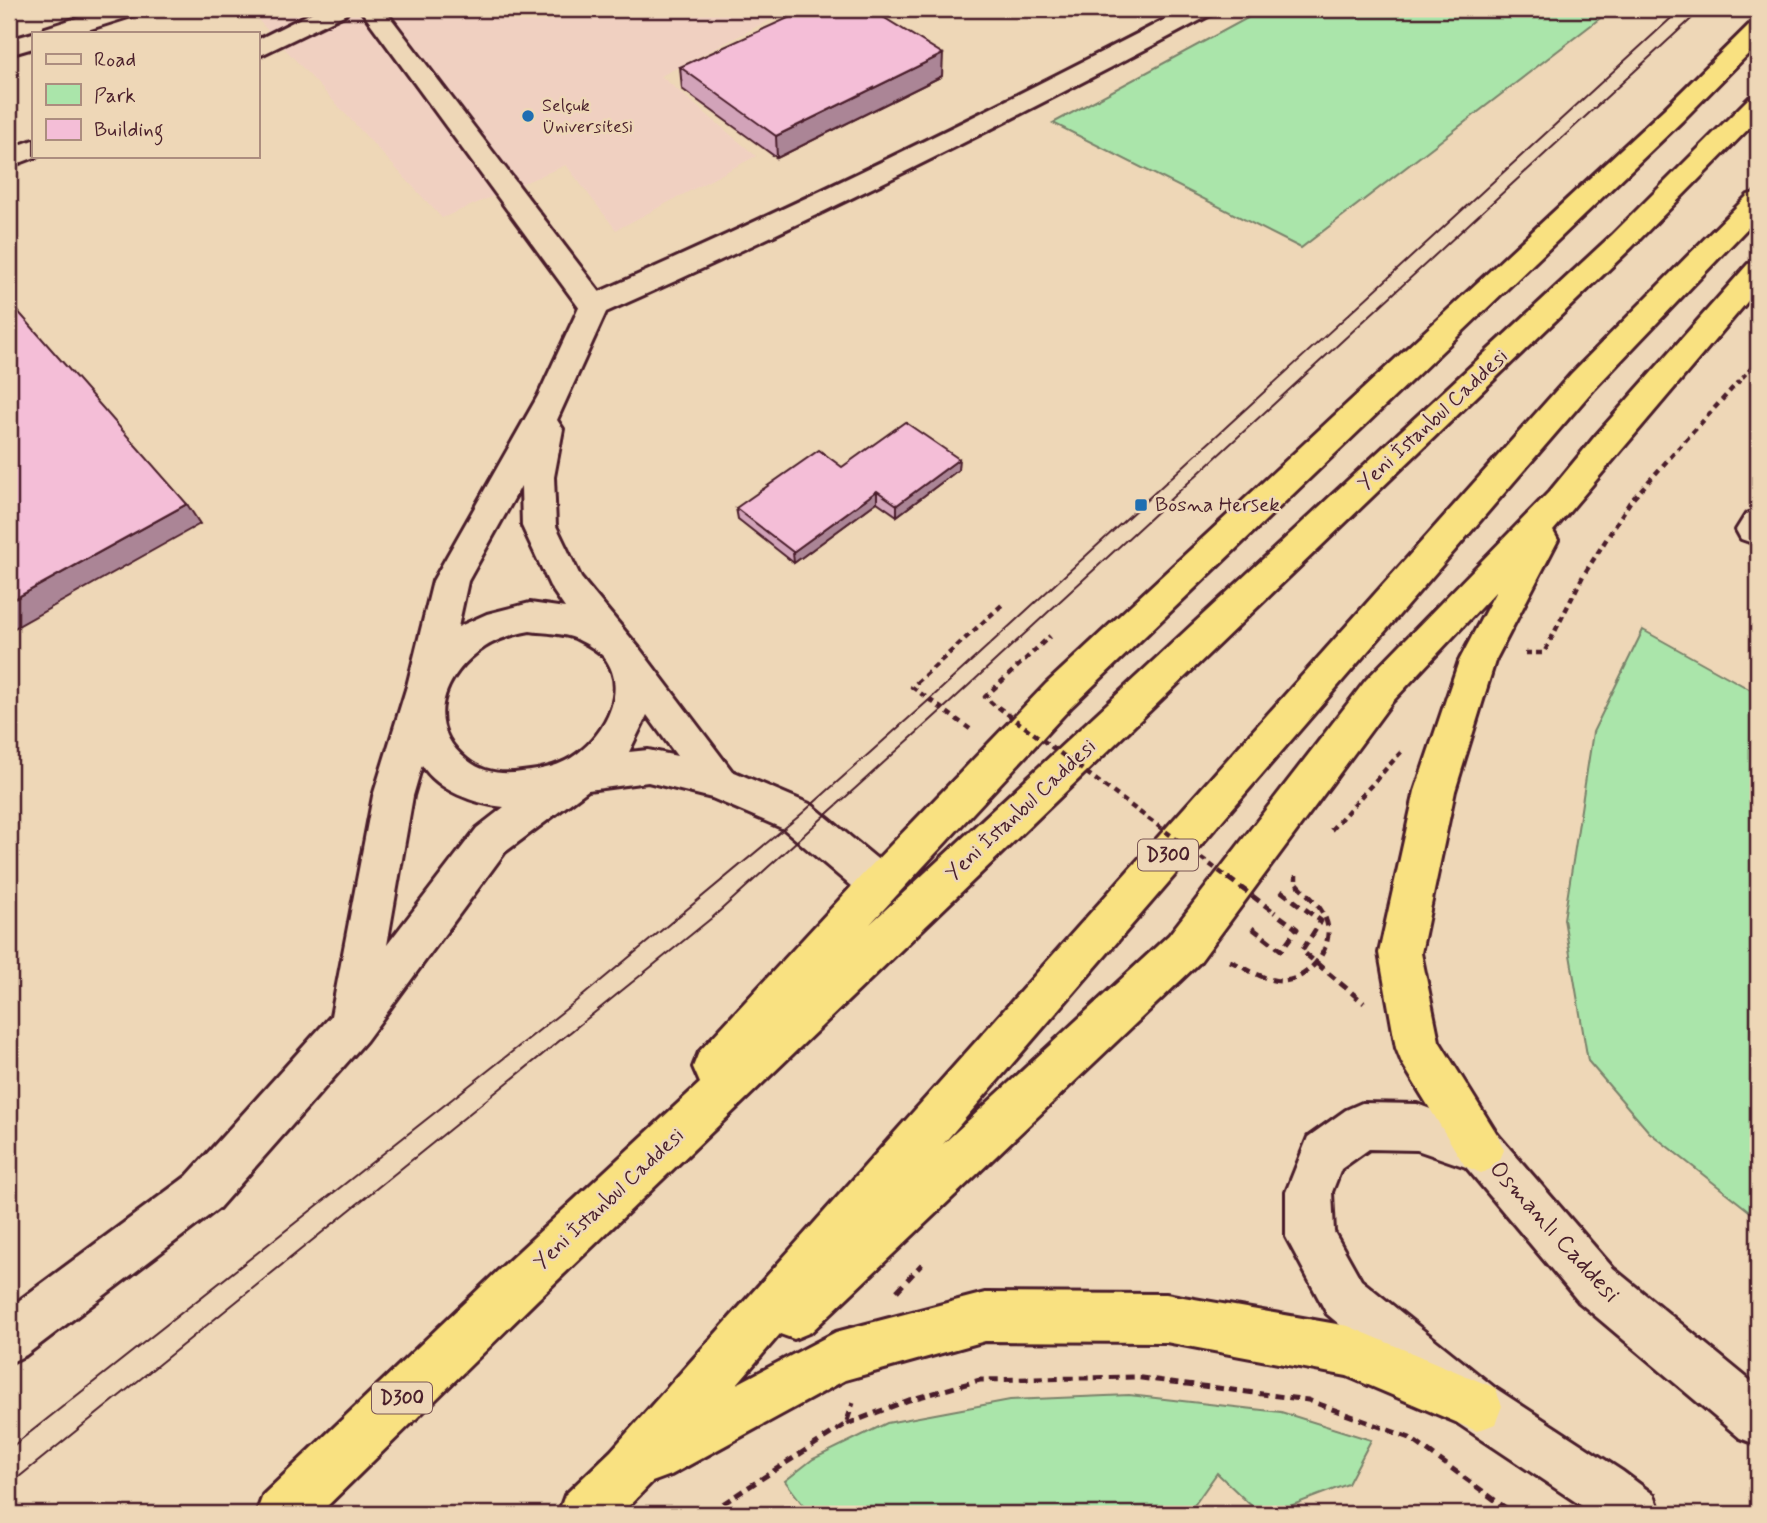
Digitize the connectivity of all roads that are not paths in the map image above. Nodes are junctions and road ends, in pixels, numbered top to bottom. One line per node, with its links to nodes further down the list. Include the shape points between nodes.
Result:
1 (129, 9): 6 (street)
2 (338, 9): 9 (street)
3 (372, 9): 15 (street)
4 (1203, 9): 15 (street, via 1002,115)
5 (1758, 30): 22 (highway, via 1059,695)
6 (57, 32)
7 (32, 40): 8 (street)
8 (9, 48)
9 (259, 49)
10 (1758, 104): 25 (highway, Yeni İstanbul Caddesi / D300, via 1622,241)
11 (32, 148): 12 (street)
12 (9, 159)
13 (1758, 201): 29 (highway, D300, via 1582,382)
14 (1758, 271): 17 (highway)
15 (594, 306): 16 (street)
16 (554, 396): 18 (street, via 537,477 540,526 568,586); 19 (street, via 451,580)
17 (1562, 500): 24 (highway, via 1477,661 1435,791 1400,953 1418,1048); 29 (highway, via 1379,691 1184,949)
18 (626, 658): 19 (street, via 610,638 587,625 560,617 530,617 500,623 469,638 444,660); 20 (street, via 634,681 634,706 623,732 604,755); 21 (street)
19 (426, 686): 20 (street, via 421,715 427,743 444,767 472,783 506,791 543,788); 23 (street, via 393,796)
20 (579, 774): 21 (street, via 648,766); 23 (street, via 492,840)
21 (718, 783): 22 (street, via 798,817)
22 (879, 885): 25 (highway)
23 (351, 1026): 26 (street, via 203,1192)
24 (1481, 1150): 27 (street, via 1417,1127 1362,1126 1324,1153 1309,1192 1310,1237 1344,1297); 28 (street, Osmanlı Caddesi, via 1597,1285)
25 (521, 1282): 30 (highway, Yeni İstanbul Caddesi / D300)
26 (9, 1338)
27 (1477, 1406): 29 (highway, via 1348,1351 1166,1318 985,1317 836,1357); 32 (street)
28 (1758, 1420)
29 (629, 1469): 31 (highway, D300)
30 (282, 1514)
31 (584, 1514)
32 (1635, 1514)

